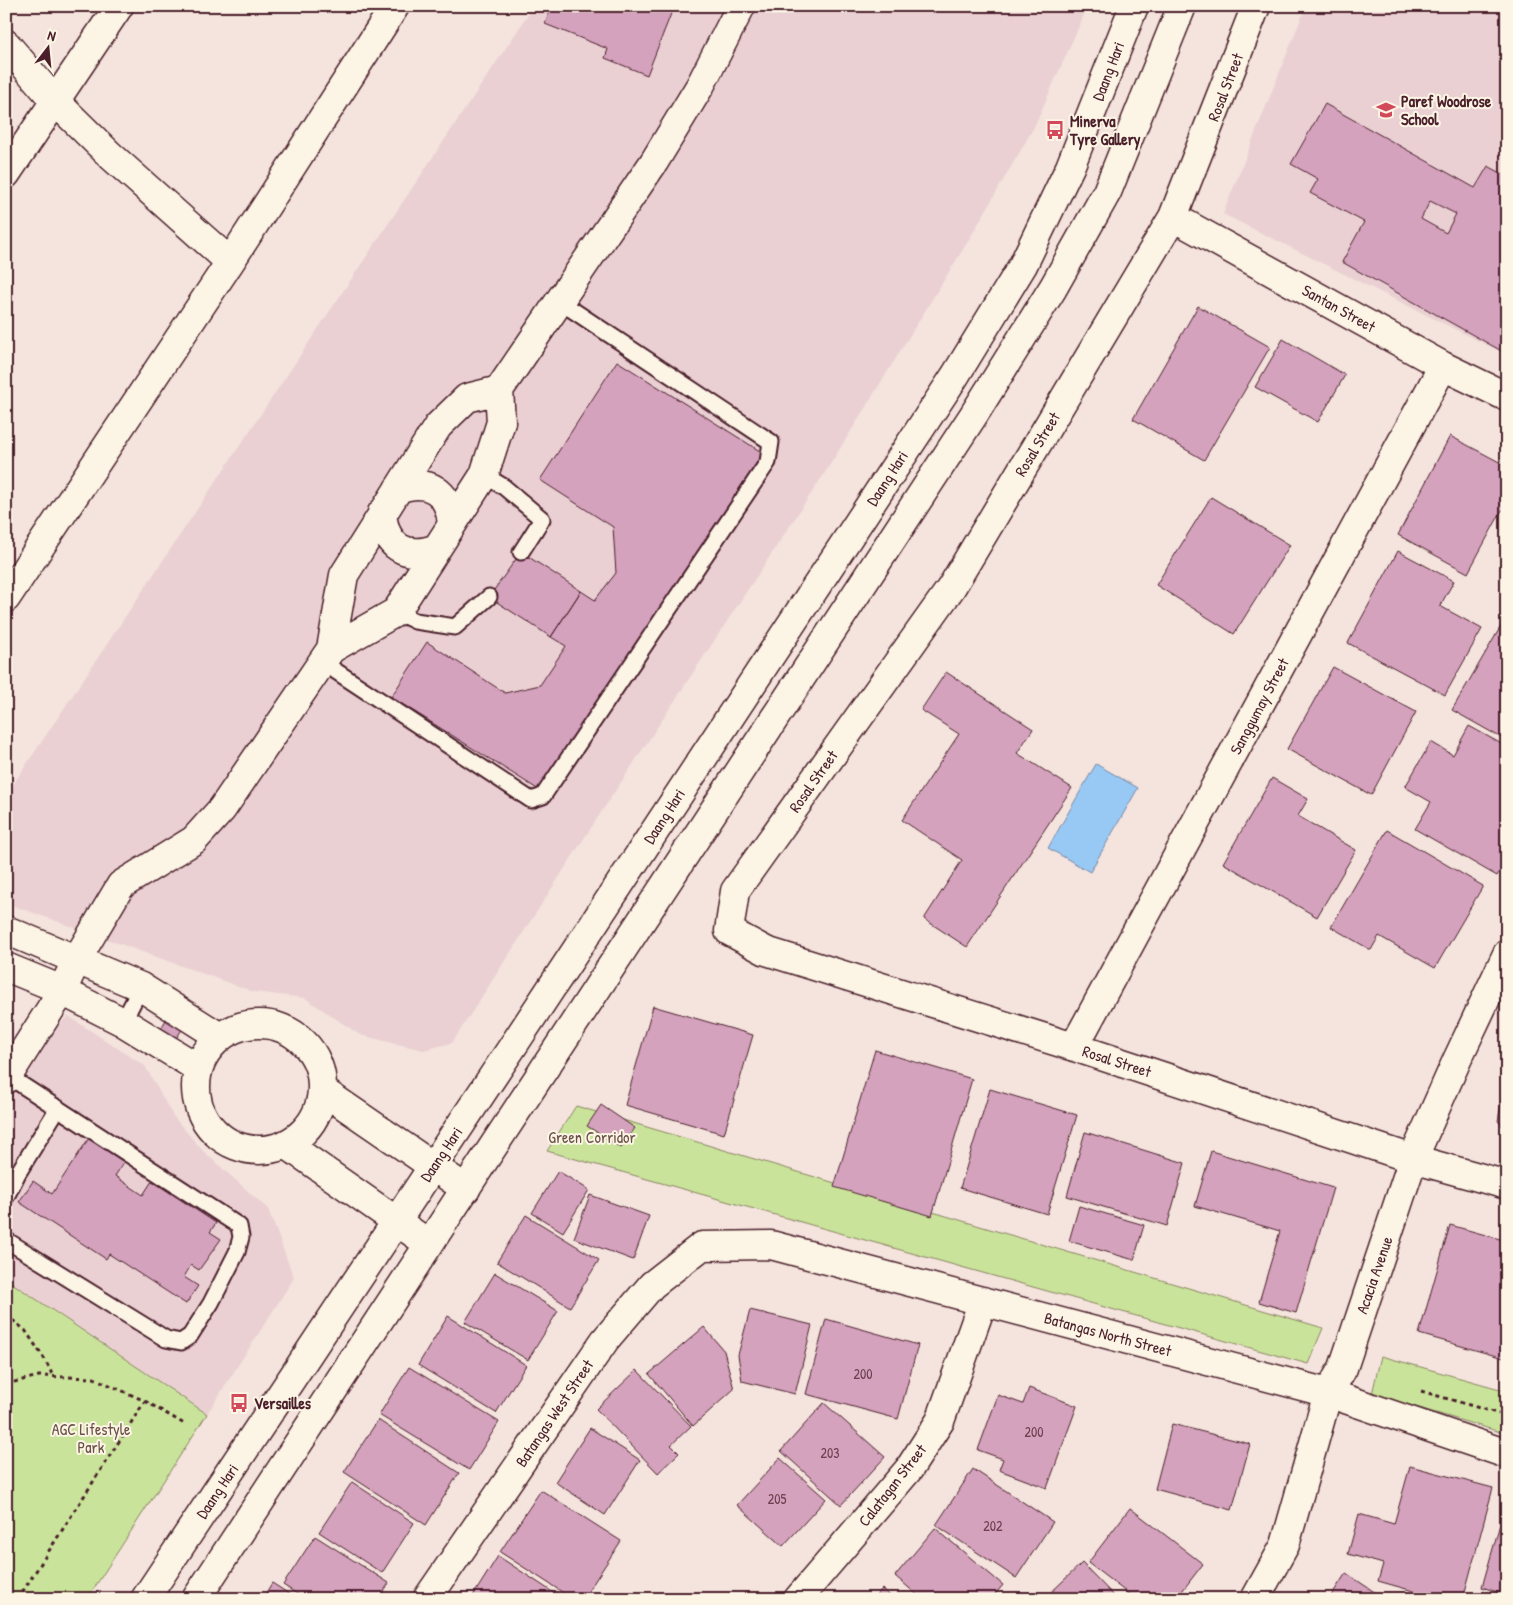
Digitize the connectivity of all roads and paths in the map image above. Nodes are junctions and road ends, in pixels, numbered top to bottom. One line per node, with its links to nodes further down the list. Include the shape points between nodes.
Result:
1 (119, 6): 8 (street)
2 (395, 6): 11 (street)
3 (741, 6): 12 (street, via 700,86 654,162)
4 (1134, 6): 41 (street, Daang Hari, via 1070,168 1023,266 955,376)
5 (1182, 6): 44 (street, via 1107,192 1053,288)
6 (1256, 6): 10 (street, Rosal Street)
7 (6, 44): 8 (street)
8 (55, 101): 9 (street); 11 (street)
9 (6, 174)
10 (1173, 217): 13 (street, Santan Street); 34 (street, Rosal Street, via 951,588 735,891 729,931 766,951)
11 (230, 262): 23 (street)
12 (559, 301): 14 (street); 25 (lane, via 771,442 768,462 543,796 531,800)
13 (1444, 366): 15 (street, Santan Street); 34 (street, Sanggumay Street)
14 (499, 390): 16 (street, via 501,422); 17 (street, via 467,398 438,426)
15 (1507, 397)
16 (484, 474): 19 (street); 21 (lane, via 542,519)
17 (398, 489): 18 (street); 19 (street, via 410,484 435,490 451,511)
18 (382, 513): 20 (street, via 383,526 398,547 411,552); 25 (street, via 344,575)
19 (452, 524): 20 (street)
20 (437, 548): 24 (street)
21 (520, 552)
22 (489, 597): 24 (lane, via 455,627 415,621)
23 (6, 598)
24 (396, 612): 25 (street)
25 (326, 656): 28 (street, via 222,810 194,840 121,885)
26 (6, 930): 28 (street)
27 (1507, 954): 40 (street, Acacia Avenue)
28 (77, 959): 30 (street); 31 (street)
29 (6, 967): 31 (street)
30 (141, 987): 32 (lane); 33 (street)
31 (62, 991): 32 (street); 36 (street)
32 (124, 1022): 35 (street)
33 (220, 1037): 35 (street, via 203,1056); 37 (street, via 238,1027 259,1023 279,1027 298,1036 312,1052 321,1070)
34 (1074, 1046): 40 (street, Rosal Street)
35 (198, 1068): 39 (street, via 196,1088 200,1109 210,1127 226,1140 246,1148 266,1150)
36 (7, 1077): 38 (lane)
37 (323, 1091): 39 (street, via 320,1107 312,1122 301,1135); 41 (street)
38 (58, 1108): 42 (lane); 47 (lane, via 239,1226 241,1237 237,1252 212,1303 190,1336 181,1342 166,1339)
39 (286, 1144): 46 (street)
40 (1413, 1159): 43 (street, Rosal Street); 55 (street, Acacia Avenue, via 1342,1368)
41 (433, 1166): 44 (street); 46 (street, Daang Hari)
42 (12, 1170): 45 (lane)
43 (1507, 1185)
44 (466, 1189): 48 (street)
45 (6, 1197)
46 (396, 1221): 48 (street); 61 (street, Daang Hari)
47 (6, 1240)
48 (429, 1244): 62 (street)
49 (702, 1246): 50 (street, Batangas North Street, via 771,1245); 63 (street, Batangas West Street, via 652,1285 605,1340)
50 (983, 1301): 55 (street, Batangas North Street); 64 (street, Calatagan Street, via 940,1421 909,1469)
51 (6, 1316): 52 (path, via 25,1330)
52 (53, 1376): 53 (path); 56 (path, via 94,1378)
53 (6, 1384)
54 (1416, 1390): 57 (path)
55 (1328, 1393): 59 (street, Batangas North Street); 65 (street, Acacia Avenue, via 1285,1544)
56 (145, 1401): 58 (path); 60 (path)
57 (1507, 1416)
58 (186, 1425)
59 (1507, 1454)
60 (18, 1599)
61 (145, 1599)
62 (196, 1599)
63 (427, 1599)
64 (798, 1599)
65 (1255, 1599)

